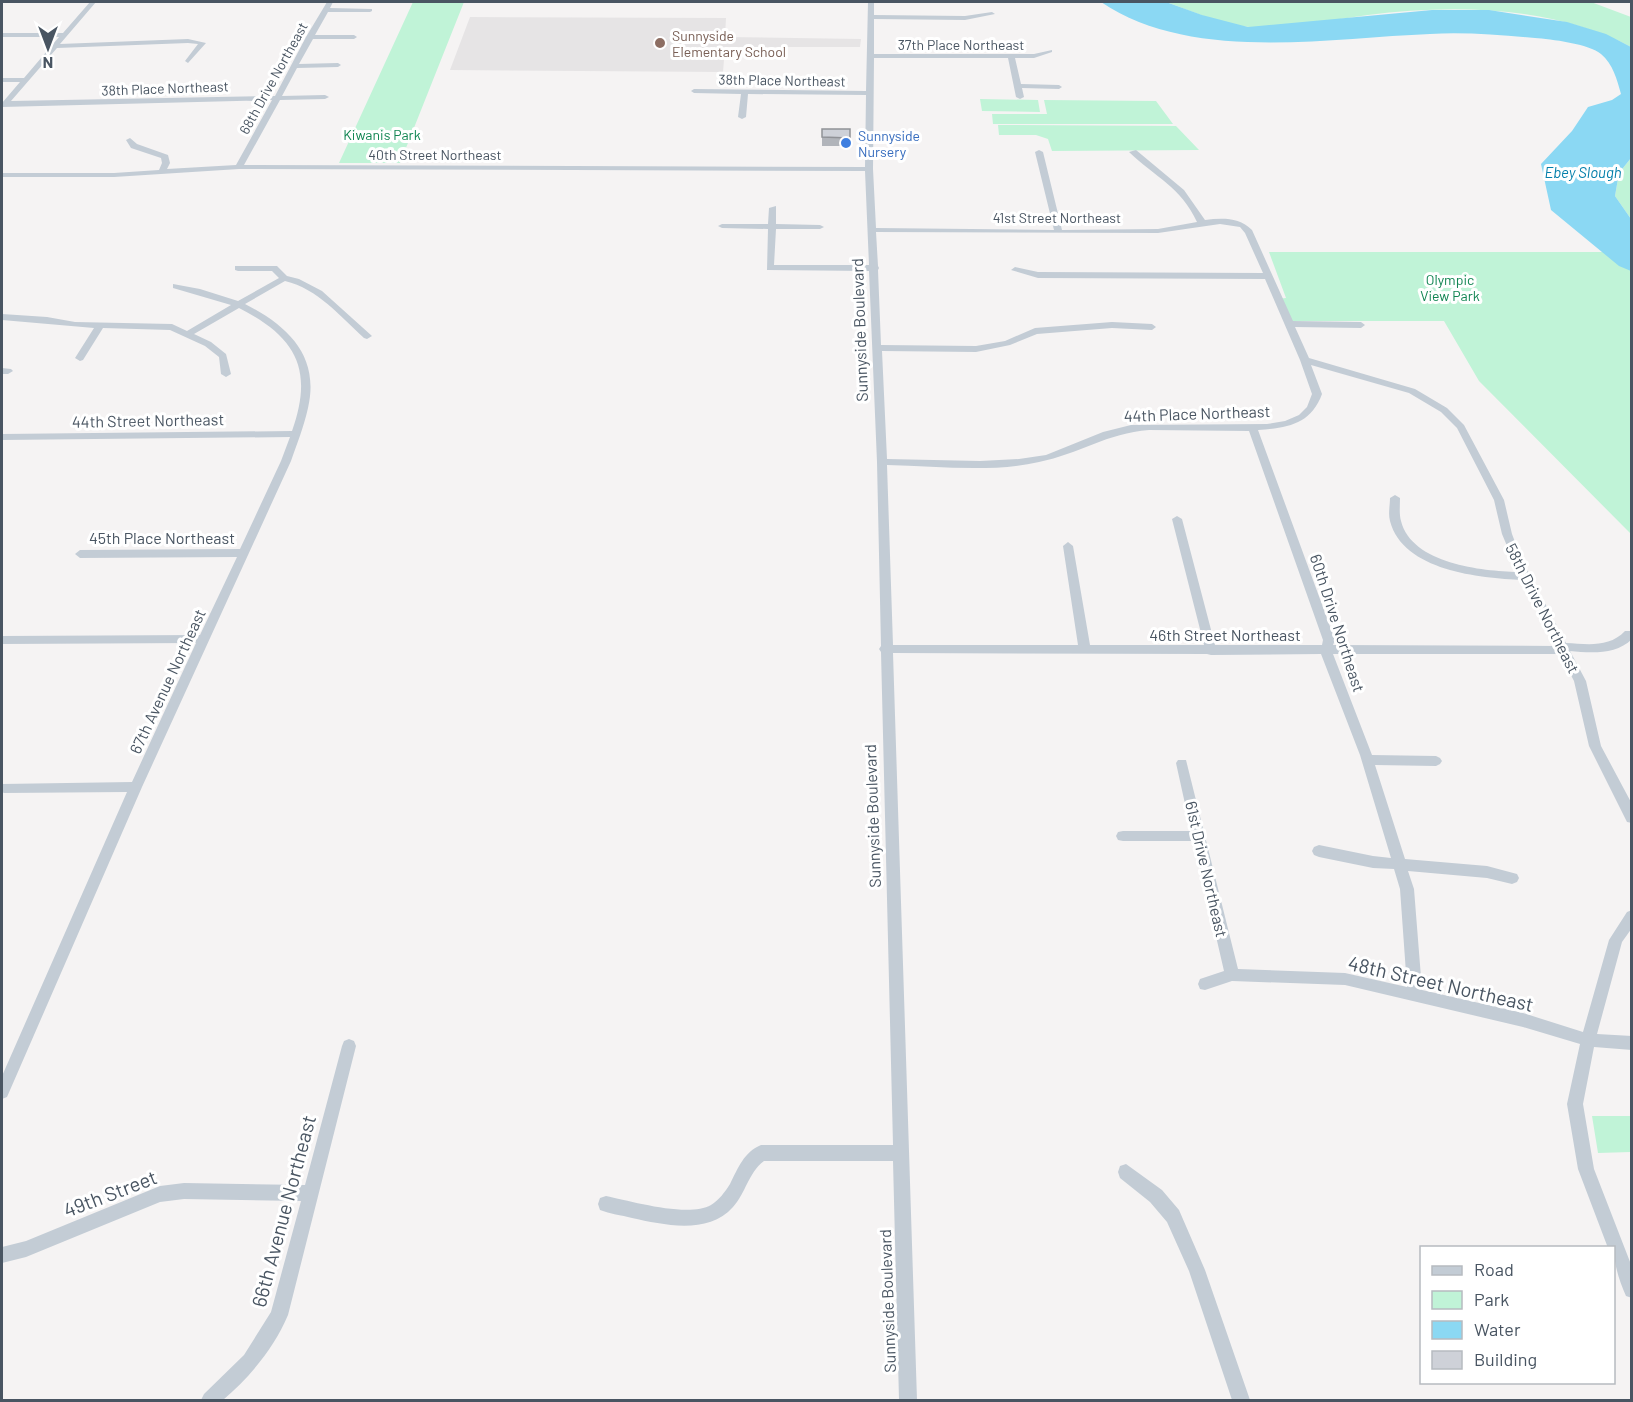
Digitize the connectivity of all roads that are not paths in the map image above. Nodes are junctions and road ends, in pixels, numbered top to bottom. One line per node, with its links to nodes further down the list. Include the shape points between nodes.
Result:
1 (93, 2): 9 (street)
2 (330, 2): 4 (street, 68th Drive Northeast)
3 (871, 2): 7 (street)
4 (324, 10): 5 (street); 10 (street, 68th Drive Northeast)
5 (370, 10)
6 (992, 14): 7 (street, via 964,18)
7 (873, 17): 14 (street)
8 (2, 35): 9 (street)
9 (63, 35): 12 (street)
10 (309, 37): 11 (street); 18 (street, 68th Drive Northeast)
11 (354, 37)
12 (54, 46): 16 (street, via 203,43); 20 (street)
13 (1050, 51): 15 (street, 37th Place Northeast)
14 (872, 56): 15 (street, 37th Place Northeast); 25 (street)
15 (1011, 56): 21 (street)
16 (188, 61)
17 (338, 65): 18 (street)
18 (293, 66): 28 (street, 68th Drive Northeast)
19 (2, 80): 20 (street)
20 (25, 80): 29 (street)
21 (1018, 86): 22 (street); 27 (street)
22 (1059, 87)
23 (694, 91): 24 (street, 38th Place Northeast)
24 (745, 92): 25 (street, 38th Place Northeast); 30 (street)
25 (871, 93): 35 (street)
26 (325, 97): 28 (street, 38th Place Northeast)
27 (1020, 97)
28 (276, 98): 29 (street, 38th Place Northeast); 34 (street, 68th Drive Northeast)
29 (4, 105)
30 (742, 117)
31 (130, 140): 36 (street, via 134,146 165,157)
32 (1039, 152): 44 (street)
33 (1133, 152): 39 (street, via 1185,193)
34 (239, 167): 35 (street, 40th Street Northeast); 36 (street, 40th Street Northeast)
35 (869, 169): 43 (street, Sunnyside Boulevard)
36 (162, 172): 37 (street, 40th Street Northeast)
37 (2, 175)
38 (773, 208): 41 (street)
39 (1202, 223): 44 (street, 41st Street Northeast, via 1160,231); 48 (street, 41st Street Northeast, via 1246,227)
40 (722, 226): 41 (street)
41 (772, 226): 42 (street); 46 (street, via 770,268)
42 (820, 227)
43 (873, 230): 44 (street, 41st Street Northeast); 46 (street, Sunnyside Boulevard)
44 (1058, 230)
45 (238, 268): 49 (street, via 274,268)
46 (875, 268): 59 (street, Sunnyside Boulevard)
47 (1015, 270): 48 (street, via 1038,275)
48 (1268, 276): 53 (street)
49 (284, 278): 51 (street); 58 (street, via 318,291)
50 (176, 286): 51 (street, 67th Avenue Northeast)
51 (237, 303): 57 (street); 64 (street, 67th Avenue Northeast, via 269,318 290,339 304,363 306,390)
52 (2, 317): 54 (street)
53 (1290, 324): 55 (street); 61 (street)
54 (100, 325): 57 (street, via 156,325); 60 (street)
55 (1361, 325)
56 (1152, 327): 59 (street, via 1112,325 1035,331 1007,343 976,349)
57 (189, 333): 62 (street, via 223,356)
58 (367, 336)
59 (878, 348): 66 (street, Sunnyside Boulevard)
60 (80, 358)
61 (1305, 360): 63 (street, 44th Place Northeast, via 1317,394 1310,410 1284,424); 72 (street, 58th Drive Northeast, via 1412,391 1453,418 1499,500 1511,546)
62 (226, 374)
63 (1252, 426): 66 (street, 44th Place Northeast, via 1132,428 1102,435 1052,457 1026,462); 80 (street, 60th Drive Northeast, via 1329,640)
64 (294, 434): 65 (street, 44th Street Northeast); 71 (street, 67th Avenue Northeast)
65 (2, 437)
66 (882, 462): 77 (street, Sunnyside Boulevard)
67 (1395, 498): 72 (street, via 1394,523 1398,532 1425,555 1462,571)
68 (1177, 519): 79 (street)
69 (1068, 546): 78 (street)
70 (80, 554): 71 (street, 45th Place Northeast)
71 (244, 554): 74 (street, 67th Avenue Northeast)
72 (1526, 576): 76 (street, 58th Drive Northeast)
73 (1629, 634): 76 (street, 46th Street Northeast, via 1614,646)
74 (205, 639): 75 (street); 84 (street, 67th Avenue Northeast)
75 (2, 640)
76 (1563, 648): 80 (street, 46th Street Northeast); 86 (street, 58th Drive Northeast, via 1580,681 1595,746)
77 (885, 649): 78 (street, 46th Street Northeast); 100 (street, Sunnyside Boulevard)
78 (1085, 650): 79 (street, 46th Street Northeast)
79 (1211, 651): 80 (street, 46th Street Northeast)
80 (1326, 651): 81 (street, 60th Drive Northeast)
81 (1368, 760): 82 (street); 90 (street, 60th Drive Northeast)
82 (1436, 761)
83 (1182, 763): 88 (street, 61st Drive Northeast)
84 (136, 787): 85 (street); 99 (street, 67th Avenue Northeast)
85 (4, 788)
86 (1631, 815)
87 (1123, 836): 88 (street)
88 (1199, 836): 93 (street, 61st Drive Northeast)
89 (1319, 851): 90 (street)
90 (1399, 865): 91 (street, via 1487,872); 95 (street, 60th Drive Northeast, via 1407,890)
91 (1512, 878)
92 (1632, 916): 96 (street, via 1616,940)
93 (1232, 975): 94 (street, 48th Street Northeast); 95 (street, 48th Street Northeast, via 1345,978)
94 (1205, 984)
95 (1414, 995): 96 (street, 48th Street Northeast, via 1523,1020)
96 (1588, 1040): 97 (street, 48th Street Northeast); 104 (street, via 1575,1104 1579,1139 1594,1195)
97 (1632, 1043)
98 (348, 1047): 102 (street, 66th Avenue Northeast)
99 (2, 1092)
100 (900, 1153): 103 (street, via 761,1153 749,1161 726,1203 716,1212 698,1218); 109 (street, Sunnyside Boulevard)
101 (1126, 1172): 110 (street, via 1173,1216 1197,1270)
102 (309, 1193): 106 (street, 49th Street, via 160,1194 26,1249); 108 (street, 66th Avenue Northeast, via 279,1315 261,1349 239,1376)
103 (606, 1204)
104 (1614, 1246)
105 (1615, 1248): 107 (street)
106 (2, 1255)
107 (1632, 1290)
108 (210, 1401)
109 (908, 1401)
110 (1241, 1401)

